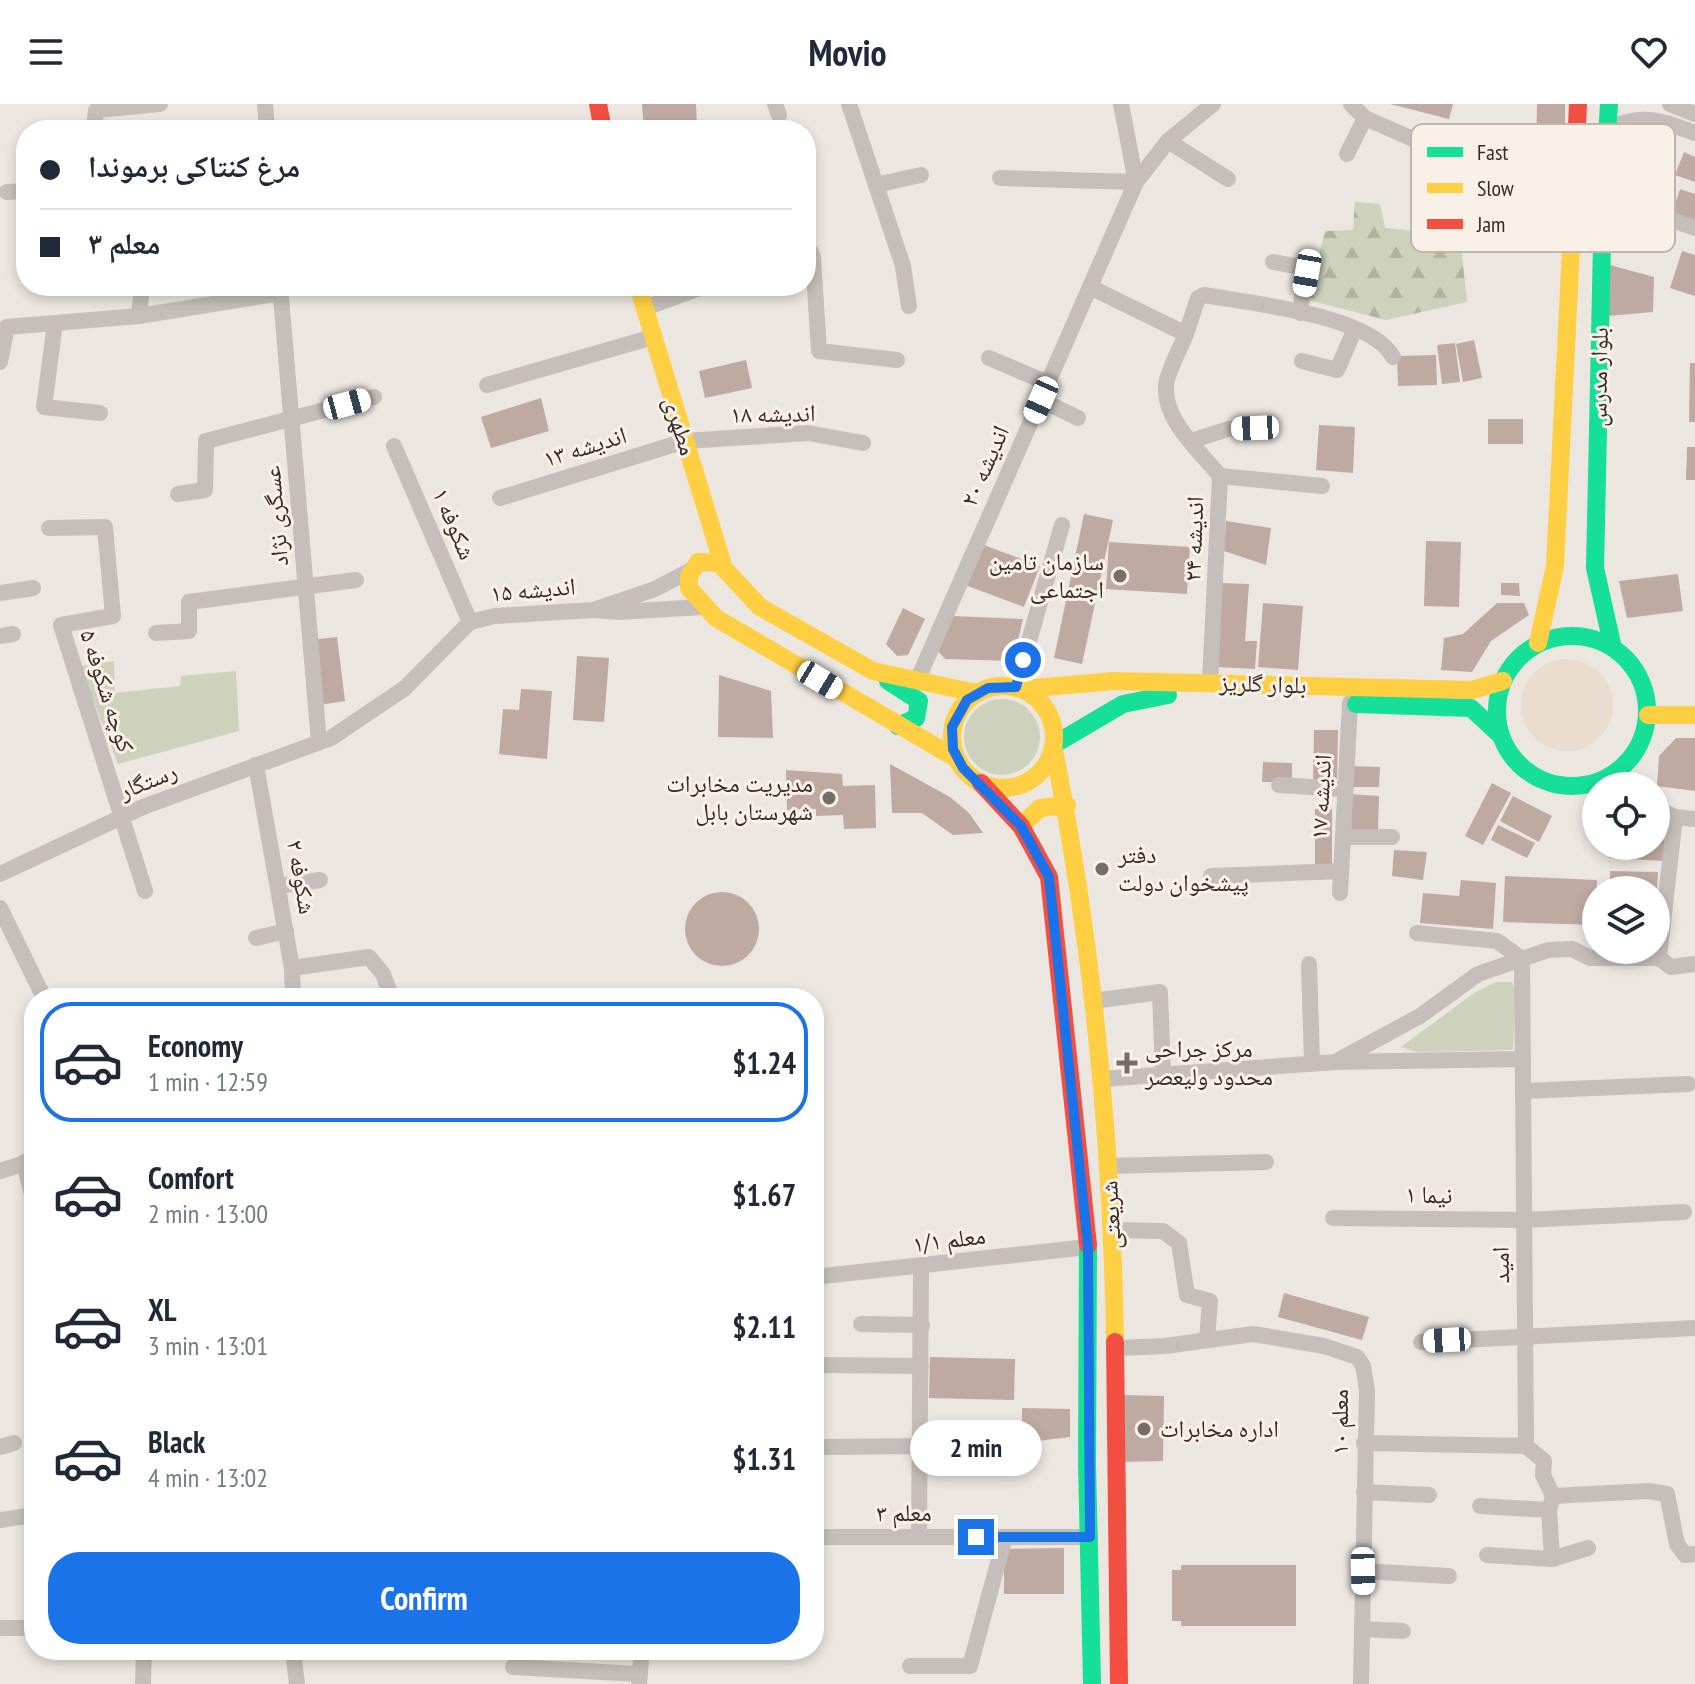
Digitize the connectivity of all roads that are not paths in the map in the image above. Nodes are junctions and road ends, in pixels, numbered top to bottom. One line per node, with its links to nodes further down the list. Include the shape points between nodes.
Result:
1 (160, 104): 11 (street, via 96,110)
2 (849, 104): 25 (street)
3 (1121, 104): 24 (street)
4 (1213, 104): 19 (street, اندیشه ۲۰)
5 (1351, 104): 10 (street)
6 (1578, 104): 12 (main road, بلوار مدرس)
7 (1609, 104): 13 (main road, بلوار مدرس)
8 (1670, 104): 9 (street)
9 (1695, 114)
10 (1365, 118): 18 (street); 20 (street)
11 (95, 120)
12 (1577, 124)
13 (1608, 124)
14 (1621, 124): 15 (street, via 1636,117)
15 (1671, 124)
16 (1675, 125): 17 (street)
17 (1695, 133)
18 (1411, 138)
19 (1168, 141): 23 (street); 24 (street, اندیشه ۲۰)
20 (1347, 154)
21 (921, 175): 25 (street)
22 (1000, 178): 24 (street)
23 (1228, 179)
24 (1136, 182): 33 (street, اندیشه ۲۰)
25 (876, 185): 40 (street, via 908,283)
26 (7, 192): 27 (street)
27 (16, 192)
28 (1675, 221): 29 (street)
29 (1695, 228)
30 (1571, 252): 82 (main road, بلوار مدرس, via 1555,566)
31 (1602, 252): 83 (main road, بلوار مدرس, via 1595,568)
32 (1273, 262): 42 (street, via 1306,268)
33 (1090, 287): 46 (street); 53 (street, اندیشه ۲۰)
34 (141, 296): 43 (street)
35 (248, 296): 43 (street)
36 (282, 296): 59 (street, عسگری نژاد)
37 (641, 296): 41 (main road, مطهری)
38 (678, 296): 41 (street)
39 (815, 296): 50 (street, via 819,351)
40 (909, 306)
41 (645, 308): 47 (main road, مطهری)
42 (1300, 313): 45 (street); 46 (street, اندیشه ۲۴, via 1204,295 1198,298)
43 (139, 316): 44 (street)
44 (55, 323): 52 (street, via 7,327); 57 (street, via 44,407)
45 (1355, 329): 48 (street, via 1386,345); 51 (street, via 1337,370)
46 (1186, 334): 62 (street, اندیشه ۲۴, via 1168,377 1167,401)
47 (653, 337): 54 (street); 61 (main road, مطهری)
48 (1393, 357)
49 (989, 358): 53 (street)
50 (897, 360)
51 (1302, 361)
52 (0, 362)
53 (1048, 383): 56 (street, اندیشه ۲۰)
54 (487, 385)
55 (374, 397): 59 (street)
56 (1041, 400): 58 (street); 85 (street, اندیشه ۲۰)
57 (100, 413)
58 (1078, 418)
59 (292, 419): 68 (street, via 206,441 205,490); 75 (street, عسگری نژاد)
60 (1255, 428): 62 (street, via 1228,429)
61 (685, 441): 63 (street, اندیشه ۱۸, via 808,433); 67 (main road, مطهری); 69 (street, اندیشه ١٣)
62 (1191, 441): 65 (street, اندیشه ۲۴)
63 (863, 443)
64 (394, 446): 80 (street, شکوفه ۱)
65 (1220, 476): 66 (street); 87 (street, اندیشه ۲۴)
66 (1322, 486)
67 (701, 490): 72 (main road, مطهری); 73 (main road)
68 (178, 494)
69 (500, 498)
70 (1062, 525): 88 (street)
71 (49, 528): 106 (street, کوچه شکوفه ۵, via 105,527 113,616 61,625)
72 (723, 565): 73 (main road, via 712,561); 84 (main road, via 760,607)
73 (692, 573): 78 (main road); 79 (street, اندیشه ۱۵)
74 (356, 580): 75 (street)
75 (306, 586): 81 (street, via 189,602 189,631); 95 (street, عسگری نژاد)
76 (33, 588): 77 (street)
77 (0, 593)
78 (702, 607): 79 (street); 93 (main road)
79 (593, 610): 80 (street, اندیشه ۱۵)
80 (470, 622): 95 (street, اندیشه ۱۵, via 405,688)
81 (156, 633)
82 (1538, 643): 83 (main road, via 1576,635); 86 (main road, via 1520,656)
83 (1613, 648): 91 (main road, via 1640,677)
84 (873, 671): 85 (main road); 93 (main road, via 919,701 916,718)
85 (917, 681): 89 (main road)
86 (1503, 681): 87 (main road, بلوار گلریز, via 1472,690); 94 (main road, via 1496,714)
87 (1210, 682): 88 (main road, بلوار گلریز)
88 (1019, 688): 89 (main road); 96 (main road, via 1043,705)
89 (976, 693): 97 (main road, via 960,708 952,727)
90 (1350, 703): 94 (main road, بلوار گلریز, via 1471,708); 96 (main road, بلوار گلریز, via 1147,694 1118,705); 103 (street, اندیشه ۱۷)
91 (1648, 715): 92 (main road); 99 (main road, via 1644,736)
92 (1695, 715)
93 (898, 726): 97 (main road)
94 (1500, 735): 102 (main road, via 1510,755 1542,780)
95 (319, 742): 98 (street, رستگار)
96 (1055, 747): 100 (main road, via 1034,776 1022,783); 104 (main road, شریعتی)
97 (957, 759): 100 (main road)
98 (256, 765): 106 (street, رستگار); 117 (street, شکوفه ۲)
99 (1625, 772)
100 (981, 783): 109 (main road, شریعتی)
101 (1279, 785): 103 (street)
102 (1582, 786)
103 (1345, 789): 110 (street, اندیشه ۱۷)
104 (1067, 805): 109 (main road, via 1040,808); 133 (main road, شریعتی)
105 (1670, 815): 107 (street)
106 (122, 817): 113 (street, رستگار); 118 (street, کوچه شکوفه ۵)
107 (1675, 817): 108 (street); 115 (street)
108 (1695, 819)
109 (1021, 826): 149 (main road, شریعتی, via 1049,877)
110 (1343, 837): 111 (street); 112 (street, اندیشه ۱۷)
111 (1392, 837)
112 (1341, 871): 114 (street); 119 (street, اندیشه ۱۷)
113 (0, 874)
114 (1211, 876)
115 (1668, 876)
116 (320, 880): 117 (street)
117 (278, 886): 121 (street, شکوفه ۲)
118 (145, 891)
119 (1340, 893)
120 (0, 908): 130 (street)
121 (286, 931): 123 (street); 129 (street, شکوفه ۲)
122 (1417, 933): 125 (street, via 1497,941)
123 (256, 938)
124 (1582, 954): 125 (street, via 1548,950)
125 (1522, 959): 134 (street, امید); 135 (street, via 1478,974 1420,1016)
126 (1309, 964): 136 (street)
127 (1667, 964): 128 (street)
128 (1695, 964)
129 (292, 968): 131 (street, شکوفه ۲); 132 (street, via 369,957)
130 (39, 988)
131 (293, 988)
132 (388, 988)
133 (1093, 1001): 137 (street, via 1160,992); 138 (main road, شریعتی)
134 (1523, 1059): 135 (street); 140 (street, امید)
135 (1336, 1062): 136 (street)
136 (1312, 1063): 137 (street)
137 (1163, 1075): 138 (street)
138 (1102, 1079): 143 (main road, شریعتی)
139 (1688, 1084): 140 (street)
140 (1523, 1091): 147 (street, امید)
141 (1266, 1162): 143 (street)
142 (24, 1163): 144 (street)
143 (1109, 1166): 148 (main road, شریعتی)
144 (0, 1171)
145 (1684, 1212): 147 (street, نیما ۱)
146 (1333, 1218): 147 (street, نیما ۱)
147 (1524, 1220): 155 (street, امید)
148 (1113, 1230): 156 (street, via 1163,1231 1179,1243 1187,1295 1210,1301); 158 (main road, شریعتی)
149 (1088, 1247): 150 (street, معلم ۱/۱); 165 (main road, شریعتی)
150 (921, 1268): 151 (street, معلم ۱/۱); 153 (street)
151 (824, 1276)
152 (861, 1324): 153 (street)
153 (922, 1325): 160 (street)
154 (1695, 1328): 155 (street)
155 (1526, 1336): 157 (street); 163 (street, امید)
156 (1207, 1340): 158 (street, معلم ۱۰); 161 (street, معلم ۱۰, via 1253,1334 1357,1357 1367,1390)
157 (1421, 1342)
158 (1118, 1348): 166 (main road, شریعتی)
159 (824, 1365): 160 (street)
160 (921, 1366): 162 (street)
161 (1364, 1443): 163 (street); 167 (street, معلم ۱۰)
162 (920, 1446): 164 (street); 174 (street)
163 (1526, 1446): 169 (street, via 1544,1461)
164 (826, 1447)
165 (1087, 1463): 166 (main road); 176 (main road, شریعتی)
166 (1117, 1463): 195 (main road, شریعتی)
167 (1364, 1492): 168 (street); 181 (street, معلم ۱۰)
168 (1429, 1495)
169 (1551, 1503): 170 (street); 178 (street, via 1648,1491 1667,1494 1677,1544 1685,1555); 180 (street)
170 (1480, 1506)
171 (24, 1516): 172 (street)
172 (0, 1520)
173 (824, 1537): 174 (street, معلم ۳)
174 (919, 1537): 175 (street, معلم ۳)
175 (1005, 1537): 176 (street, معلم ۳); 189 (street, via 970,1666)
176 (1090, 1537): 194 (main road, شریعتی)
177 (1588, 1548): 180 (street)
178 (1695, 1554)
179 (1487, 1555): 180 (street)
180 (1552, 1559)
181 (1363, 1571): 182 (street); 185 (street, معلم ۱۰)
182 (1449, 1576)
183 (0, 1628): 184 (street)
184 (24, 1628)
185 (1362, 1629): 186 (street); 196 (street, معلم ۱۰)
186 (1403, 1631)
187 (144, 1660): 192 (street)
188 (294, 1660): 193 (street)
189 (910, 1666)
190 (513, 1667): 191 (street)
191 (639, 1679)
192 (143, 1684)
193 (297, 1684)
194 (1092, 1684)
195 (1119, 1684)
196 (1361, 1684)

